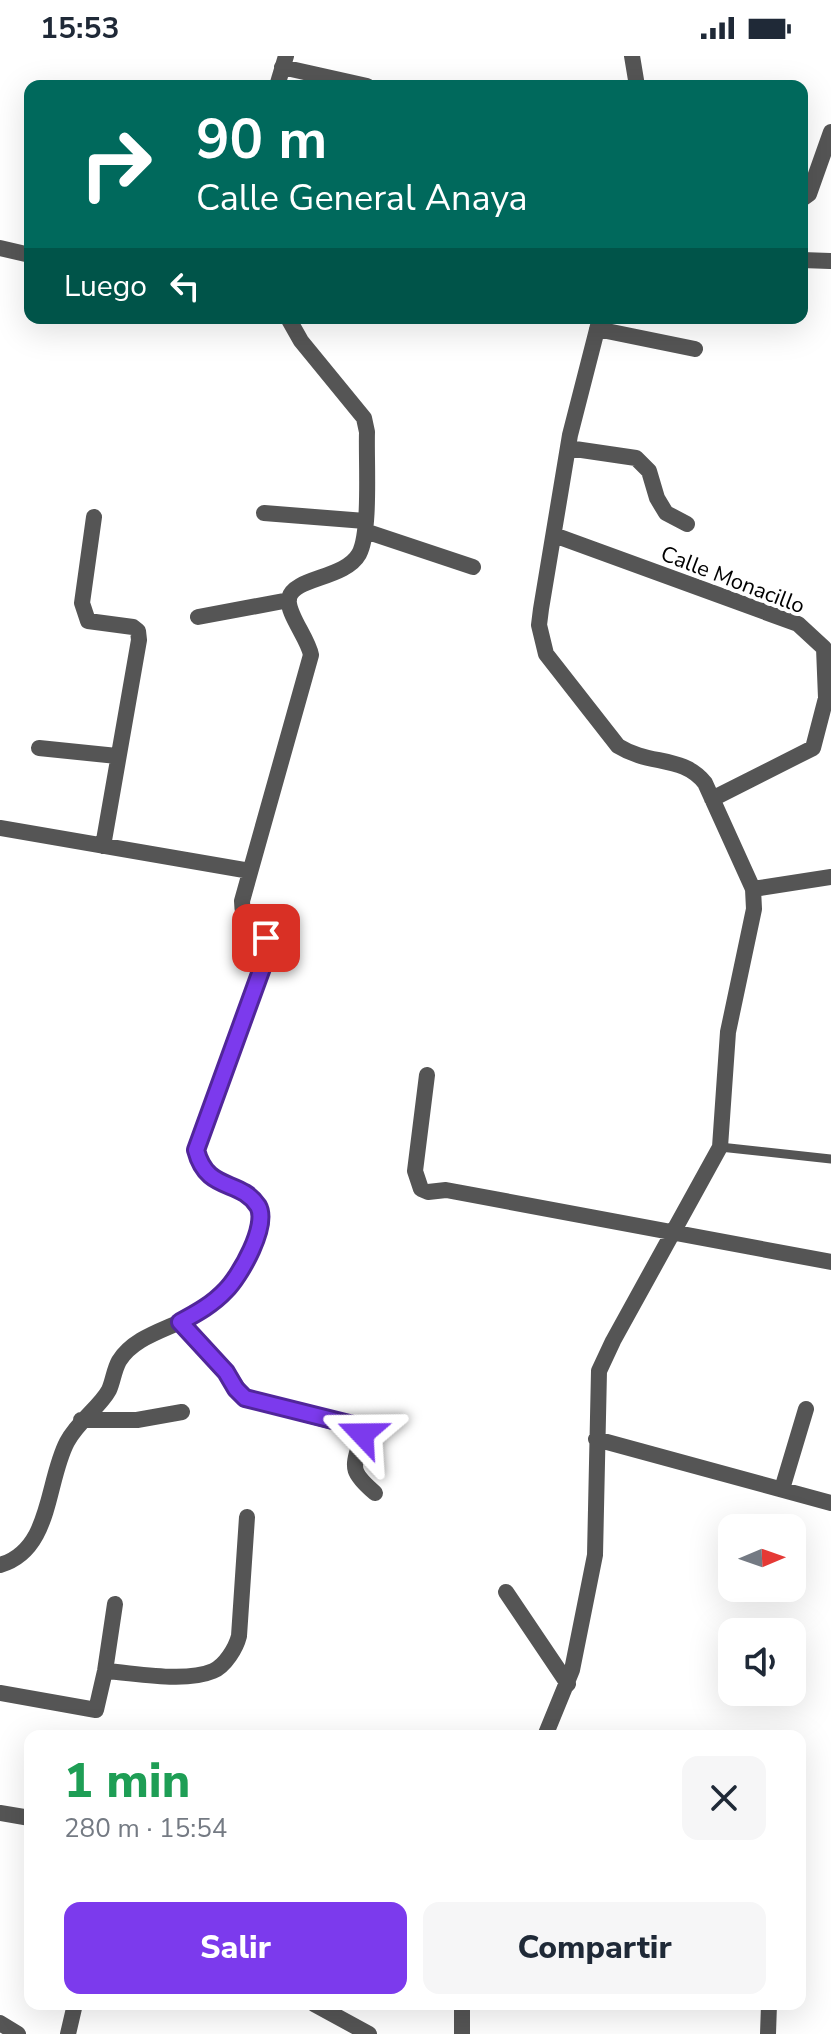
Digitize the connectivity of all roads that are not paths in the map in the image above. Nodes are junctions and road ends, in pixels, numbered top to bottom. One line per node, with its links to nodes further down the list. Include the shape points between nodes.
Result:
1 (632, 56): 4 (street)
2 (284, 62): 3 (street)
3 (346, 80)
4 (636, 80)
5 (831, 132): 6 (street)
6 (808, 195)
7 (0, 248): 8 (street)
8 (24, 254)
9 (808, 260): 10 (street)
10 (830, 261)
11 (291, 324): 19 (street, via 364,418)
12 (599, 324): 15 (street)
13 (603, 324): 14 (street)
14 (695, 349)
15 (568, 448): 18 (street, via 636,458 649,471 666,513); 20 (street)
16 (264, 513): 19 (street)
17 (94, 517): 25 (street, via 84,615 88,621 133,627 139,640)
18 (687, 524)
19 (365, 526): 21 (street); 22 (street, via 354,562 303,584)
20 (554, 535): 26 (street, via 539,625 546,654 618,746 632,755 696,771); 26 (street, Calle Monacillo, via 798,624 824,648 826,698 813,748)
21 (473, 567)
22 (289, 600): 23 (street); 29 (street, via 311,655)
23 (198, 617)
24 (39, 748): 25 (street)
25 (117, 756): 28 (street)
26 (712, 799): 31 (street)
27 (0, 828): 28 (street)
28 (103, 846): 29 (street)
29 (250, 871): 37 (street, via 243,919 270,946 196,1150 207,1175 249,1197 262,1219 247,1260 228,1289)
30 (831, 877): 31 (street)
31 (753, 889): 33 (street, via 754,909 728,1032)
32 (427, 1075): 35 (street, via 415,1171 421,1189)
33 (720, 1147): 34 (lane); 35 (street)
34 (831, 1159)
35 (673, 1233): 36 (street); 41 (street, via 599,1371)
36 (831, 1262)
37 (180, 1322): 40 (street, via 129,1350 108,1392); 43 (street, via 245,1398 359,1429 354,1469)
38 (806, 1409): 42 (street)
39 (182, 1412): 40 (street, via 137,1420)
40 (81, 1420): 46 (street, via 61,1455 32,1543)
41 (596, 1439): 42 (street); 50 (street, via 595,1555)
42 (782, 1489): 44 (street)
43 (375, 1493)
44 (831, 1503)
45 (247, 1517): 49 (street, via 239,1636 216,1670 189,1676)
46 (0, 1565)
47 (506, 1592): 50 (street)
48 (115, 1604): 49 (street)
49 (105, 1671): 51 (street, via 96,1710)
50 (568, 1684): 52 (street)
51 (0, 1693)
52 (548, 1730)
53 (0, 1813): 54 (street)
54 (24, 1817)
55 (74, 2010): 62 (street)
56 (327, 2010): 59 (street)
57 (462, 2010): 65 (street)
58 (769, 2010): 66 (street)
59 (339, 2017): 63 (street); 64 (street)
60 (0, 2023): 61 (street)
61 (18, 2034)
62 (68, 2034)
63 (333, 2034)
64 (369, 2034)
65 (462, 2034)
66 (768, 2034)

